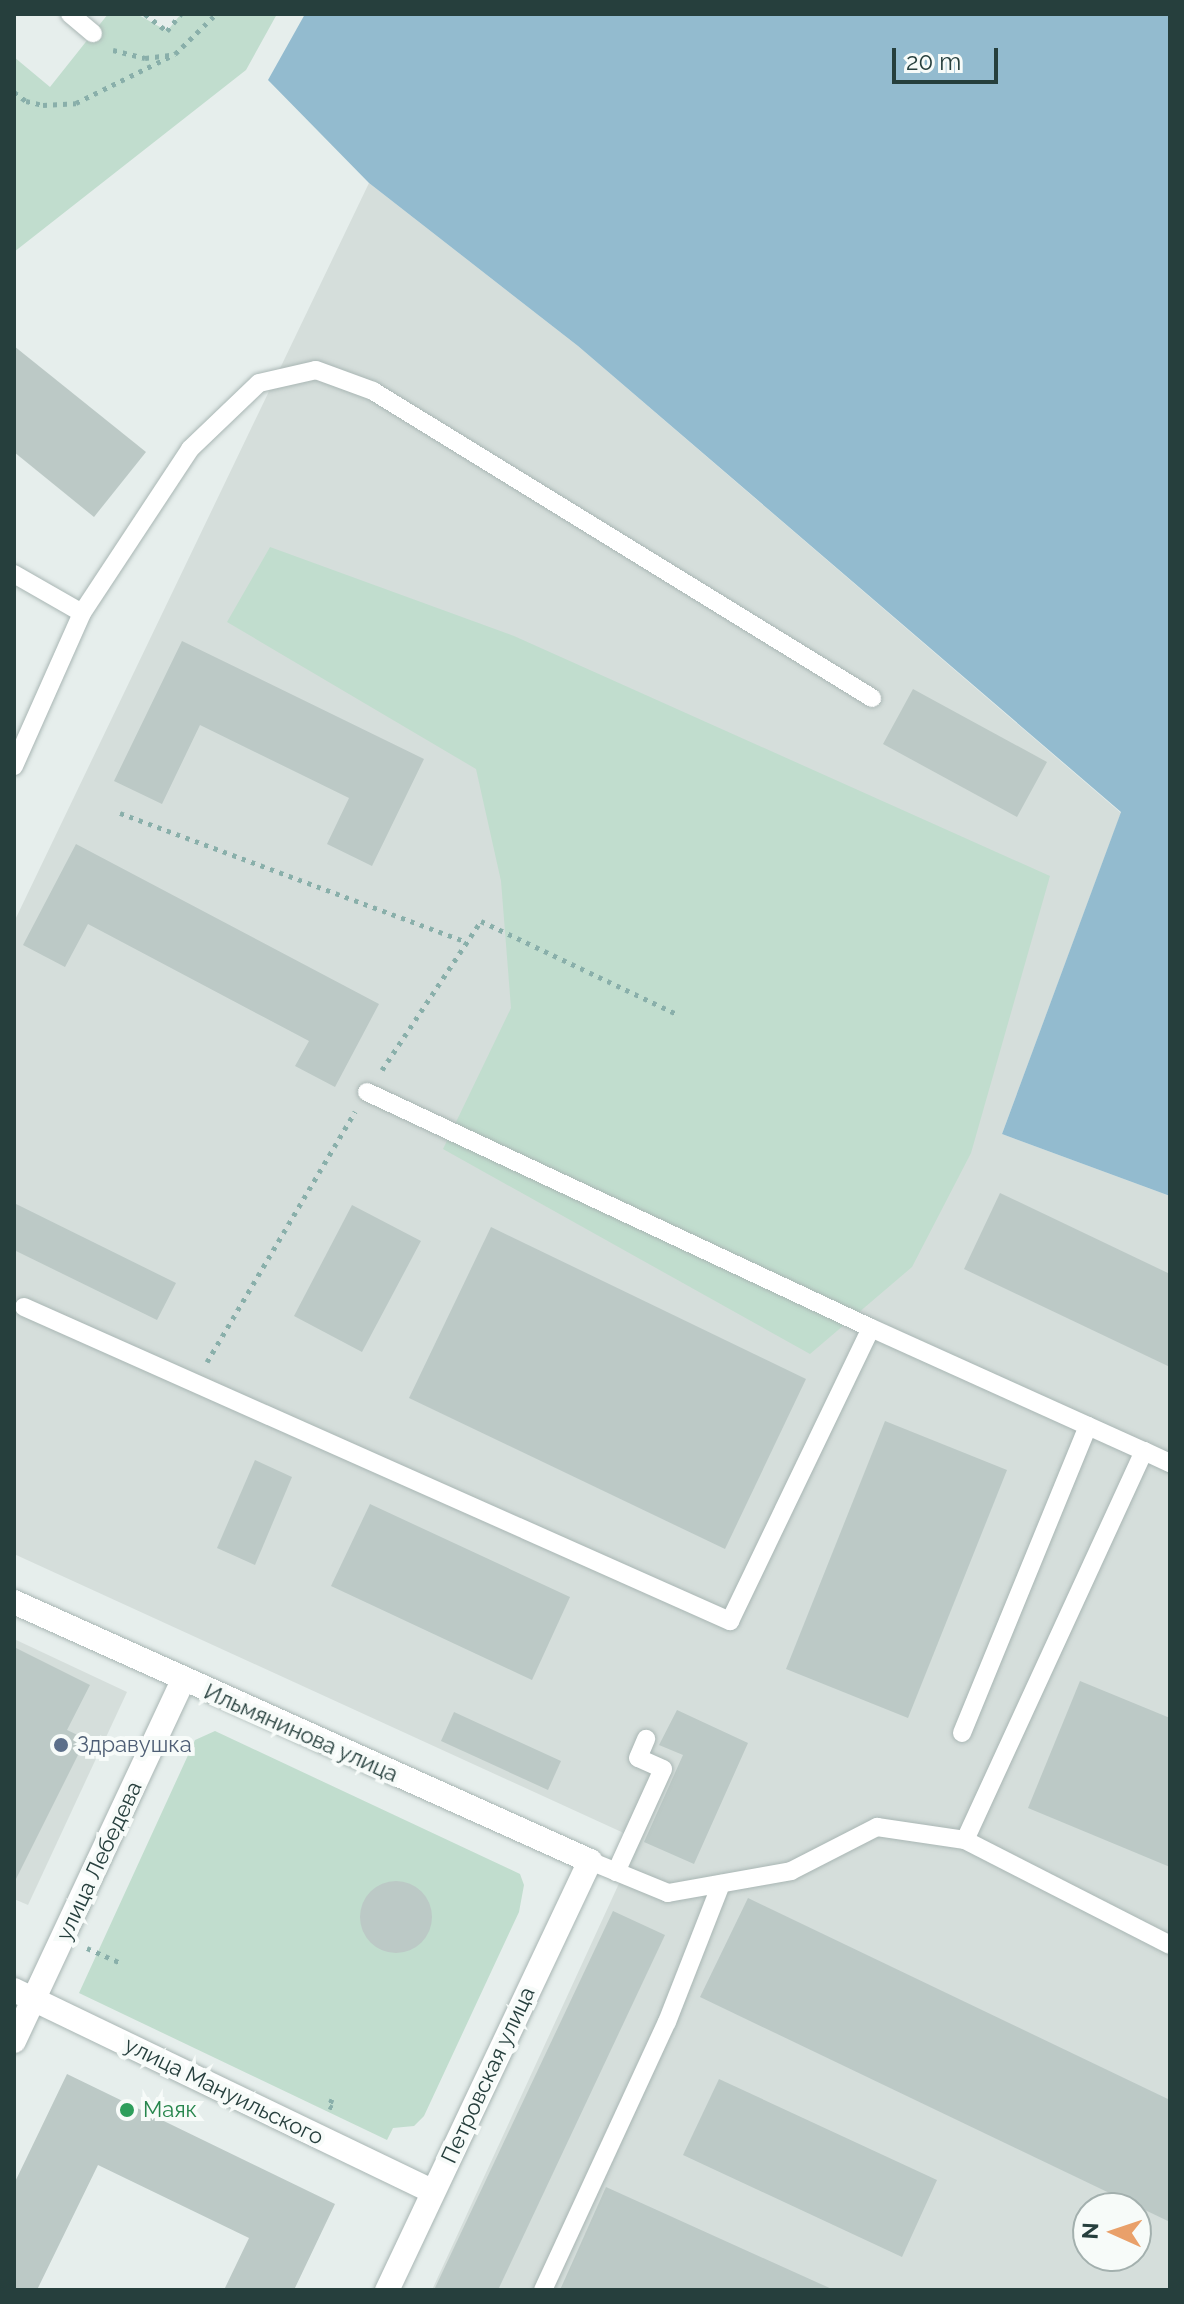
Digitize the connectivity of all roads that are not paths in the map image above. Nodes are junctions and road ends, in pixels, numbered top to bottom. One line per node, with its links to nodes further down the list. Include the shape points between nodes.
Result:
1 (70, 14): 2 (lane)
2 (93, 33)
3 (14, 574): 4 (lane)
4 (82, 613): 5 (lane, via 190,449 259,383 316,370 373,391); 6 (lane)
5 (872, 698)
6 (14, 766)
7 (367, 1092): 9 (lane)
8 (24, 1307): 9 (lane, via 730,1621)
9 (871, 1328): 10 (lane)
10 (1088, 1426): 11 (lane); 15 (lane)
11 (1144, 1451): 12 (lane); 17 (lane)
12 (1170, 1463)
13 (14, 1602): 14 (street, Ильмянинова улица)
14 (183, 1681): 18 (street, Ильмянинова улица); 22 (street, улица Лебедева)
15 (962, 1733)
16 (646, 1739): 19 (lane, via 638,1758 663,1769)
17 (965, 1840): 20 (lane, via 877,1827 791,1871); 21 (lane)
18 (590, 1861): 19 (lane); 24 (street, Петровская улица)
19 (616, 1872): 20 (lane, via 668,1893)
20 (721, 1884): 26 (lane, via 667,2022)
21 (1170, 1945)
22 (24, 1995): 23 (street, улица Лебедева); 24 (street, улица Мануильского)
23 (14, 2041)
24 (433, 2192): 25 (street, Петровская улица)
25 (387, 2290)
26 (543, 2290)

